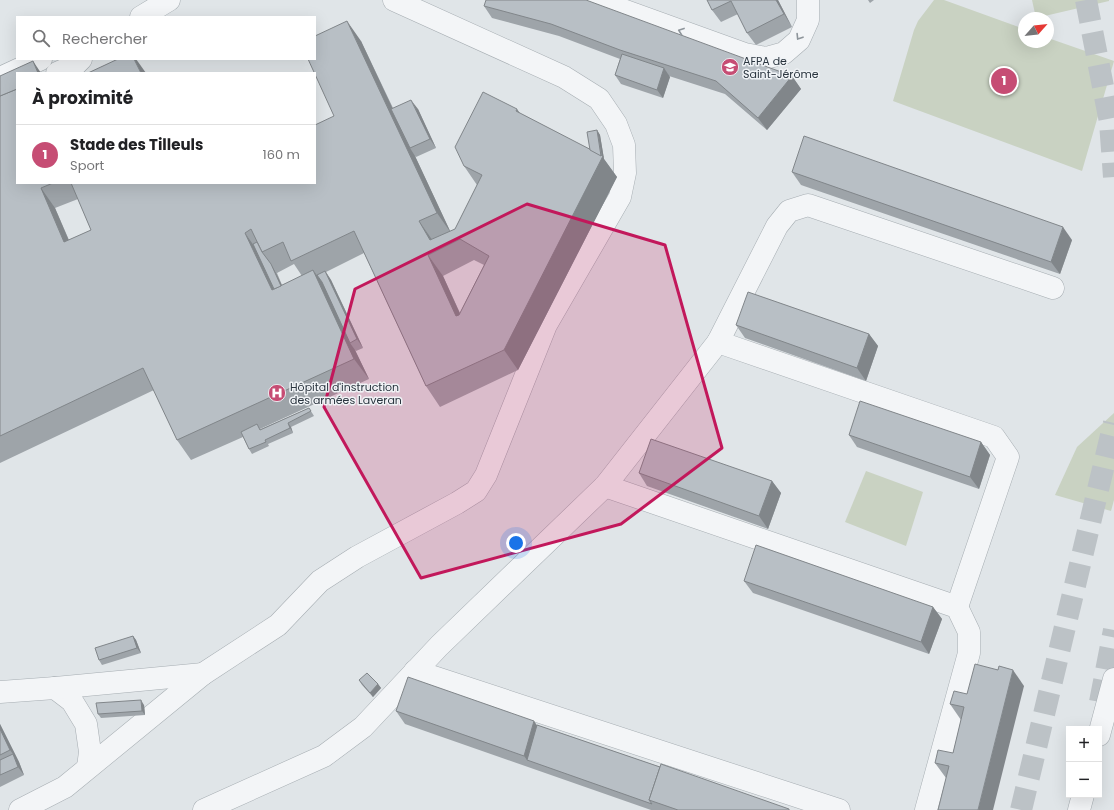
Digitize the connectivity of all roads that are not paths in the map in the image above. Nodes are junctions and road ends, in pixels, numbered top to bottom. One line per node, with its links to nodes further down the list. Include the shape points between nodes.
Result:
1 (168, 0): 5 (street)
2 (394, 0): 15 (street, via 564,77 599,99 616,124 624,146 625,173 620,197 546,325 486,475 476,491 457,504 357,557 320,581 278,625)
3 (595, 0): 4 (street, one-way to 3, via 808,20 799,40 784,52 766,58 746,54)
4 (808, 0)
5 (143, 16)
6 (38, 60): 9 (street)
7 (80, 60): 8 (street)
8 (59, 72)
9 (0, 78)
10 (1053, 288): 11 (street, via 808,205 789,211 776,226)
11 (718, 342): 12 (street); 13 (street, via 994,437 1008,457)
12 (605, 486): 13 (street); 14 (street)
13 (957, 607): 25 (street, via 969,632 969,653)
14 (415, 671): 23 (street, via 363,726 324,756); 24 (street)
15 (204, 674): 17 (street); 20 (street)
16 (1114, 679): 19 (street)
17 (55, 688): 18 (street); 20 (street, via 72,701 86,724 90,752)
18 (0, 692)
19 (1101, 726)
20 (88, 767): 22 (street, via 66,787)
21 (1082, 798): 26 (street)
22 (20, 810)
23 (204, 810)
24 (839, 810)
25 (926, 810)
26 (1079, 810)

